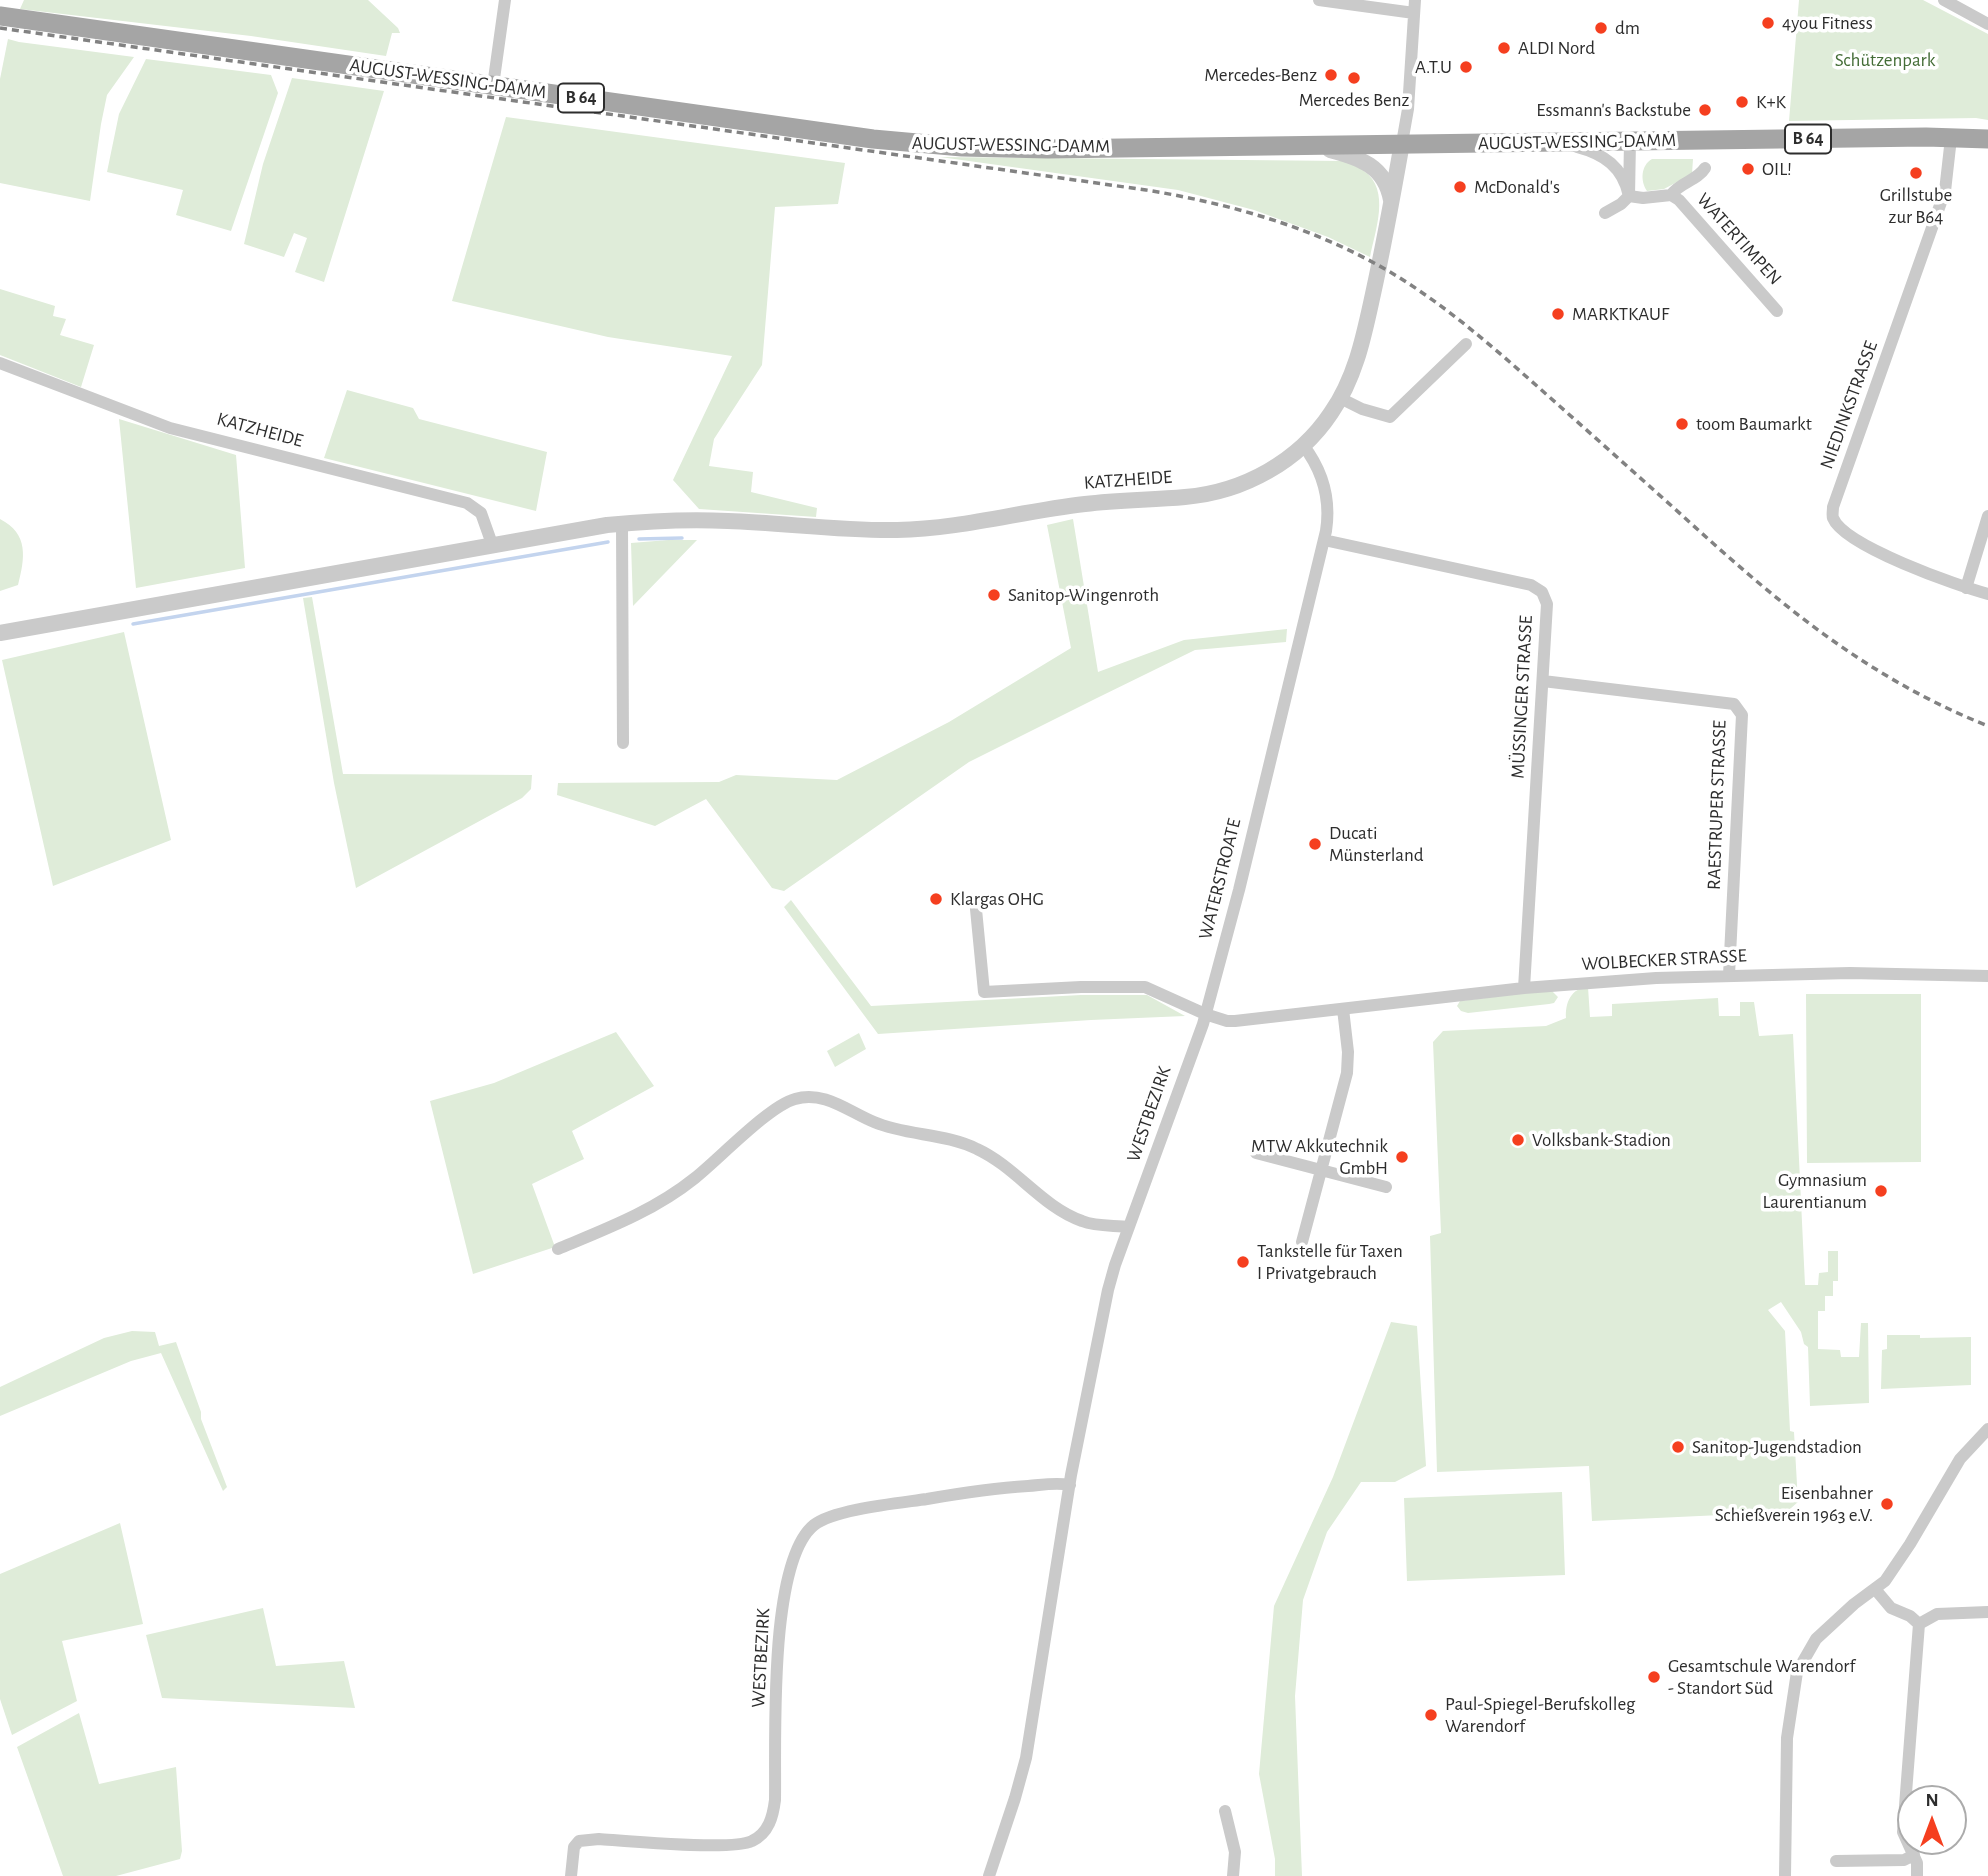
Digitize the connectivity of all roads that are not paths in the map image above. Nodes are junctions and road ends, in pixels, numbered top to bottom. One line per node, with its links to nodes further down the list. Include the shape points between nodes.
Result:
1 (505, 0): 7 (street)
2 (1319, 0): 4 (street)
3 (1944, 0): 6 (street)
4 (1415, 7): 12 (street)
5 (0, 16): 7 (main road, AUGUST-WESSING-DAMM / B 64)
6 (1988, 24)
7 (493, 86): 13 (main road, AUGUST-WESSING-DAMM / B 64, via 917,145 1016,149)
8 (1951, 138): 9 (main road, AUGUST-WESSING-DAMM / B 64); 10 (main road, AUGUST-WESSING-DAMM / B 64); 28 (street, NIEDINKSTRASSE, via 1945,191 1833,507 1833,518 1873,548)
9 (1988, 139)
10 (1630, 141): 11 (main road, AUGUST-WESSING-DAMM / B 64); 16 (street)
11 (1545, 142): 12 (main road, AUGUST-WESSING-DAMM / B 64); 16 (street, via 1575,146 1606,158 1621,175)
12 (1402, 144): 13 (main road, AUGUST-WESSING-DAMM / B 64); 17 (street, KATZHEIDE)
13 (1309, 145): 17 (street, via 1370,164 1385,181)
14 (1705, 168): 15 (street, WATERTIMPEN)
15 (1671, 195): 16 (street, WATERTIMPEN); 19 (street, WATERTIMPEN)
16 (1629, 196): 18 (street)
17 (1391, 203): 22 (street, KATZHEIDE, via 1361,347)
18 (1605, 213)
19 (1777, 311)
20 (1466, 344): 22 (street, via 1390,417)
21 (0, 363): 27 (street, KATZHEIDE, via 170,428 467,503 481,513)
22 (1340, 398): 23 (street, KATZHEIDE)
23 (1303, 445): 25 (street, KATZHEIDE, via 1266,473 1208,494 1083,504 942,527 858,530 704,520); 26 (street, WATERSTROATE, via 1324,482)
24 (1988, 516): 28 (street)
25 (622, 524): 27 (street, KATZHEIDE); 32 (street)
26 (1324, 540): 31 (street, MÜSSINGER STRASSE, via 1531,584 1542,592 1547,604); 38 (street, WATERSTROATE)
27 (492, 544): 30 (street, KATZHEIDE)
28 (1966, 588): 29 (street, NIEDINKSTRASSE)
29 (1988, 594)
30 (0, 633)
31 (1543, 681): 34 (street, RAESTRUPER STRASSE, via 1734,704 1742,715); 36 (street, MÜSSINGER STRASSE)
32 (623, 743)
33 (975, 899): 38 (street, via 984,992 1145,987)
34 (1728, 975): 35 (street, WOLBECKER STRASSE); 36 (street, WOLBECKER STRASSE)
35 (1988, 976)
36 (1524, 988): 37 (street, WOLBECKER STRASSE)
37 (1343, 1009): 38 (street, WOLBECKER STRASSE, via 1235,1021); 40 (street, via 1349,1061)
38 (1205, 1014): 42 (street, WESTBEZIRK)
39 (1256, 1153): 40 (street)
40 (1321, 1171): 41 (street); 43 (street)
41 (1386, 1187)
42 (1129, 1227): 44 (street, via 1096,1225 1068,1216 977,1149 940,1136 877,1124 833,1102 807,1097 773,1111 694,1180 643,1213); 46 (street, WESTBEZIRK, via 1108,1290)
43 (1302, 1242)
44 (558, 1248)
45 (1988, 1429): 47 (street, via 1960,1459 1899,1561)
46 (1070, 1485): 54 (street, WESTBEZIRK, via 981,1490 843,1514 815,1524 797,1550 780,1619 775,1800 767,1828 752,1842 726,1845 579,1841 573,1847); 55 (street, WESTBEZIRK, via 1026,1758)
47 (1875, 1589): 49 (street, via 1891,1608); 57 (street, via 1816,1639 1797,1672 1787,1738)
48 (1988, 1612): 49 (street, via 1937,1615)
49 (1919, 1624): 50 (street)
50 (1907, 1785)
51 (1225, 1811): 56 (street, via 1236,1852)
52 (1914, 1855): 53 (street, via 1904,1860); 58 (street)
53 (1836, 1861)
54 (571, 1876)
55 (989, 1876)
56 (1233, 1876)
57 (1786, 1876)
58 (1917, 1876)

